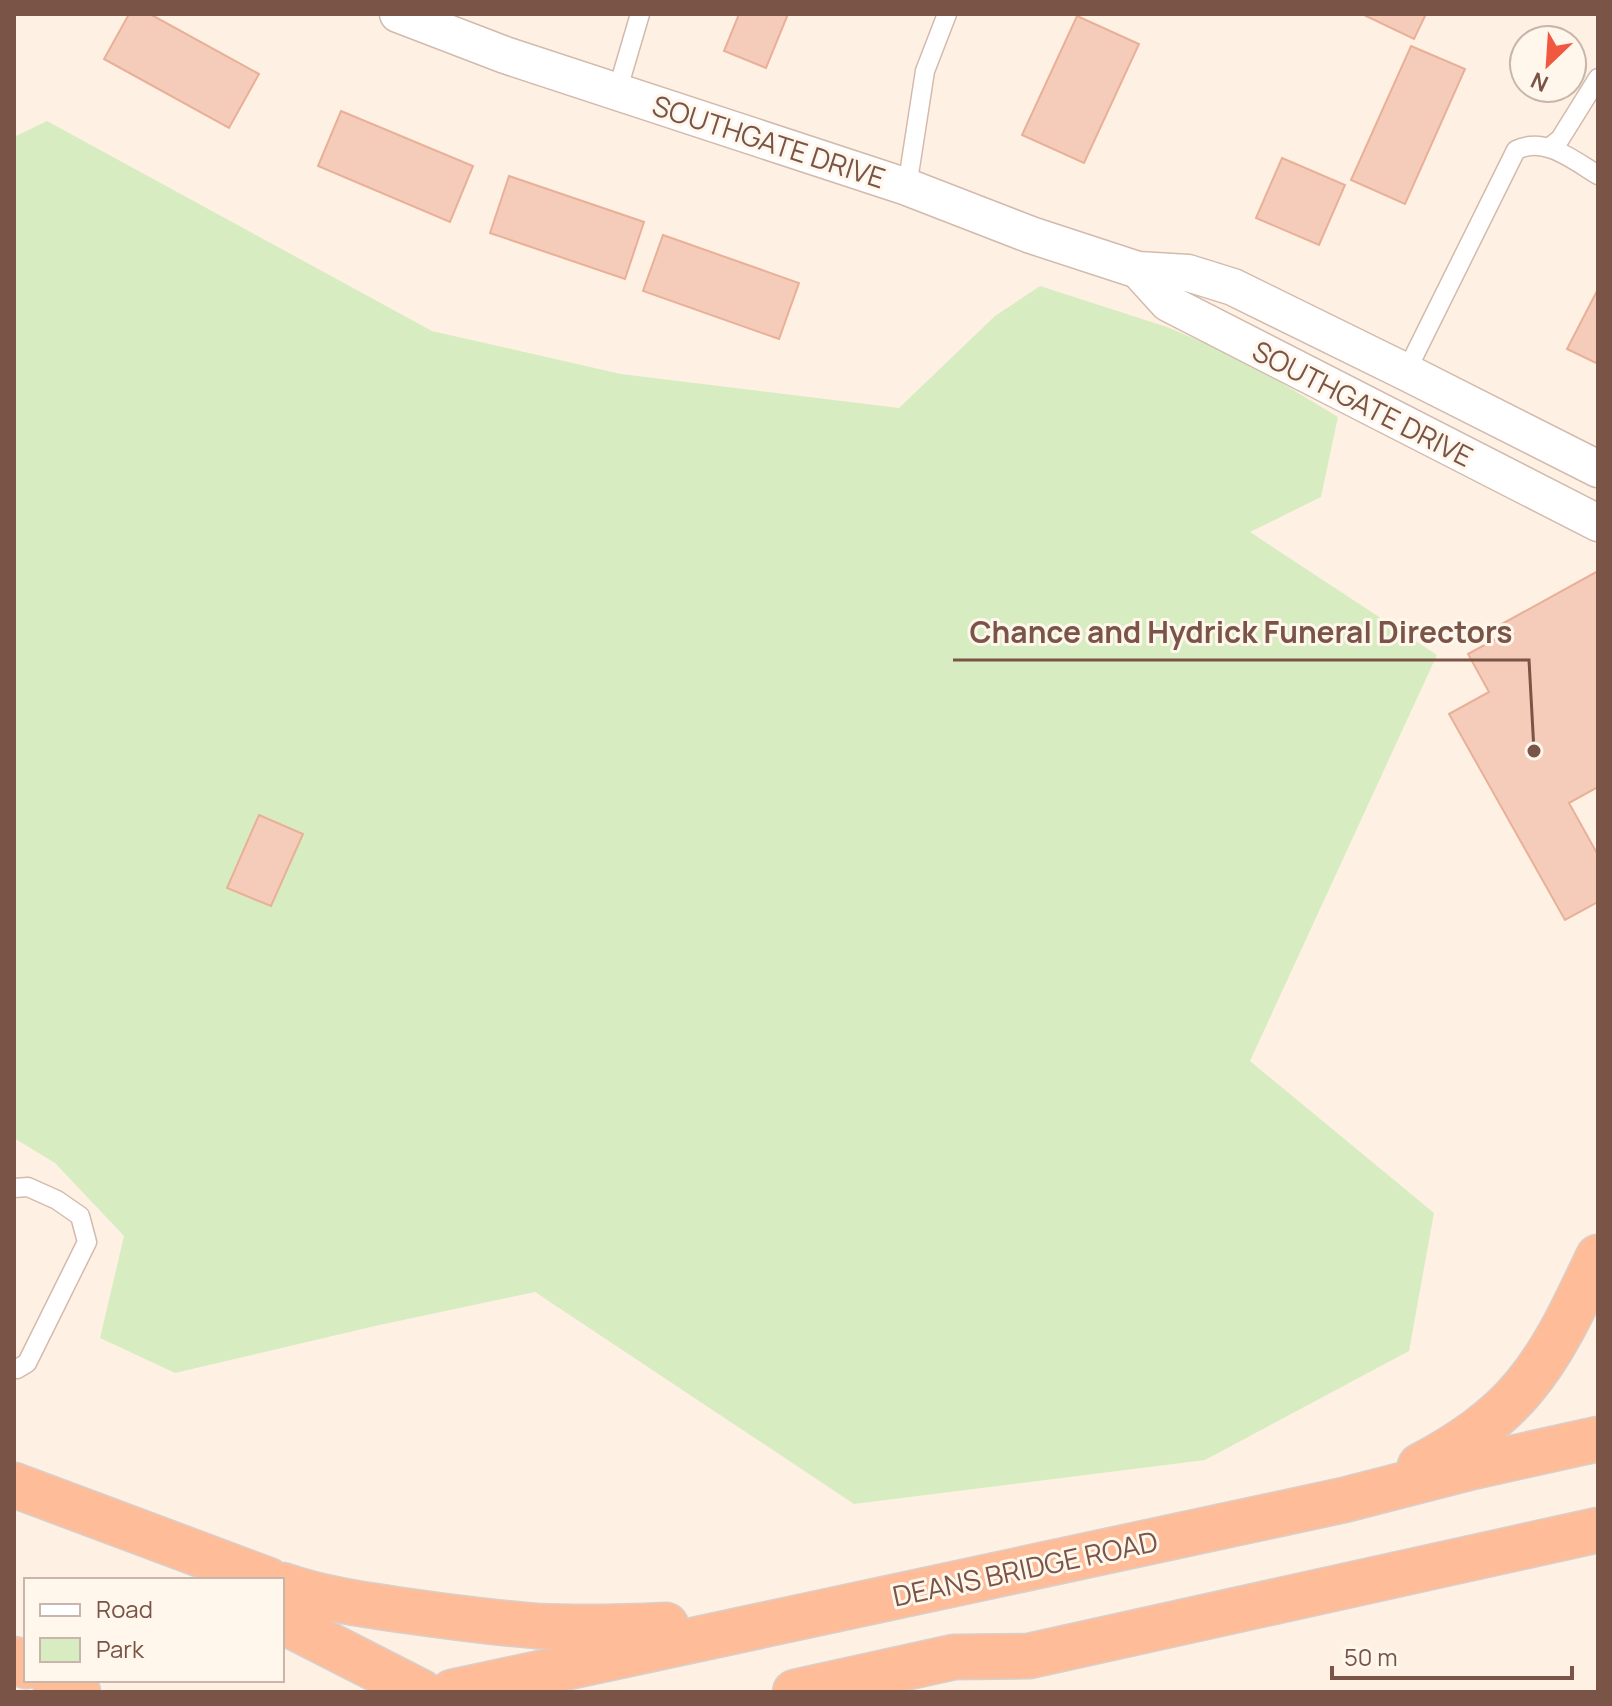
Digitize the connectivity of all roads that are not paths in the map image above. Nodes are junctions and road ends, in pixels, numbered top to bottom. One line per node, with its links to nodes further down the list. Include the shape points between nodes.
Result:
1 (398, 14): 5 (street, SOUTHGATE DRIVE)
2 (640, 14): 5 (lane)
3 (947, 14): 8 (lane, via 925,71)
4 (1598, 78): 6 (lane)
5 (617, 92): 8 (street, SOUTHGATE DRIVE)
6 (1550, 147): 7 (lane); 10 (lane, via 1516,150)
7 (1598, 175)
8 (907, 187): 9 (street, SOUTHGATE DRIVE)
9 (1138, 270): 10 (street, SOUTHGATE DRIVE, via 1188,273 1233,287); 12 (street, SOUTHGATE DRIVE, via 1168,303)
10 (1406, 372): 11 (street, SOUTHGATE DRIVE)
11 (1598, 469)
12 (1598, 523)
13 (14, 1188): 15 (lane, via 28,1187 80,1216 87,1242 27,1363)
14 (1598, 1257): 18 (highway, via 1550,1352 1524,1387 1472,1436)
15 (14, 1369)
16 (1598, 1439): 18 (highway, DEANS BRIDGE ROAD)
17 (14, 1486): 20 (highway); 21 (highway)
18 (1356, 1496): 23 (highway, DEANS BRIDGE ROAD)
19 (1598, 1530): 26 (highway, via 1029,1656 954,1657)
20 (196, 1578)
21 (263, 1578)
22 (284, 1586): 23 (highway, via 372,1606 538,1626)
23 (792, 1619): 29 (highway, DEANS BRIDGE ROAD)
24 (284, 1622): 28 (highway)
25 (58, 1682): 27 (highway)
26 (836, 1687): 30 (highway)
27 (78, 1692)
28 (421, 1692)
29 (452, 1692)
30 (795, 1692)

